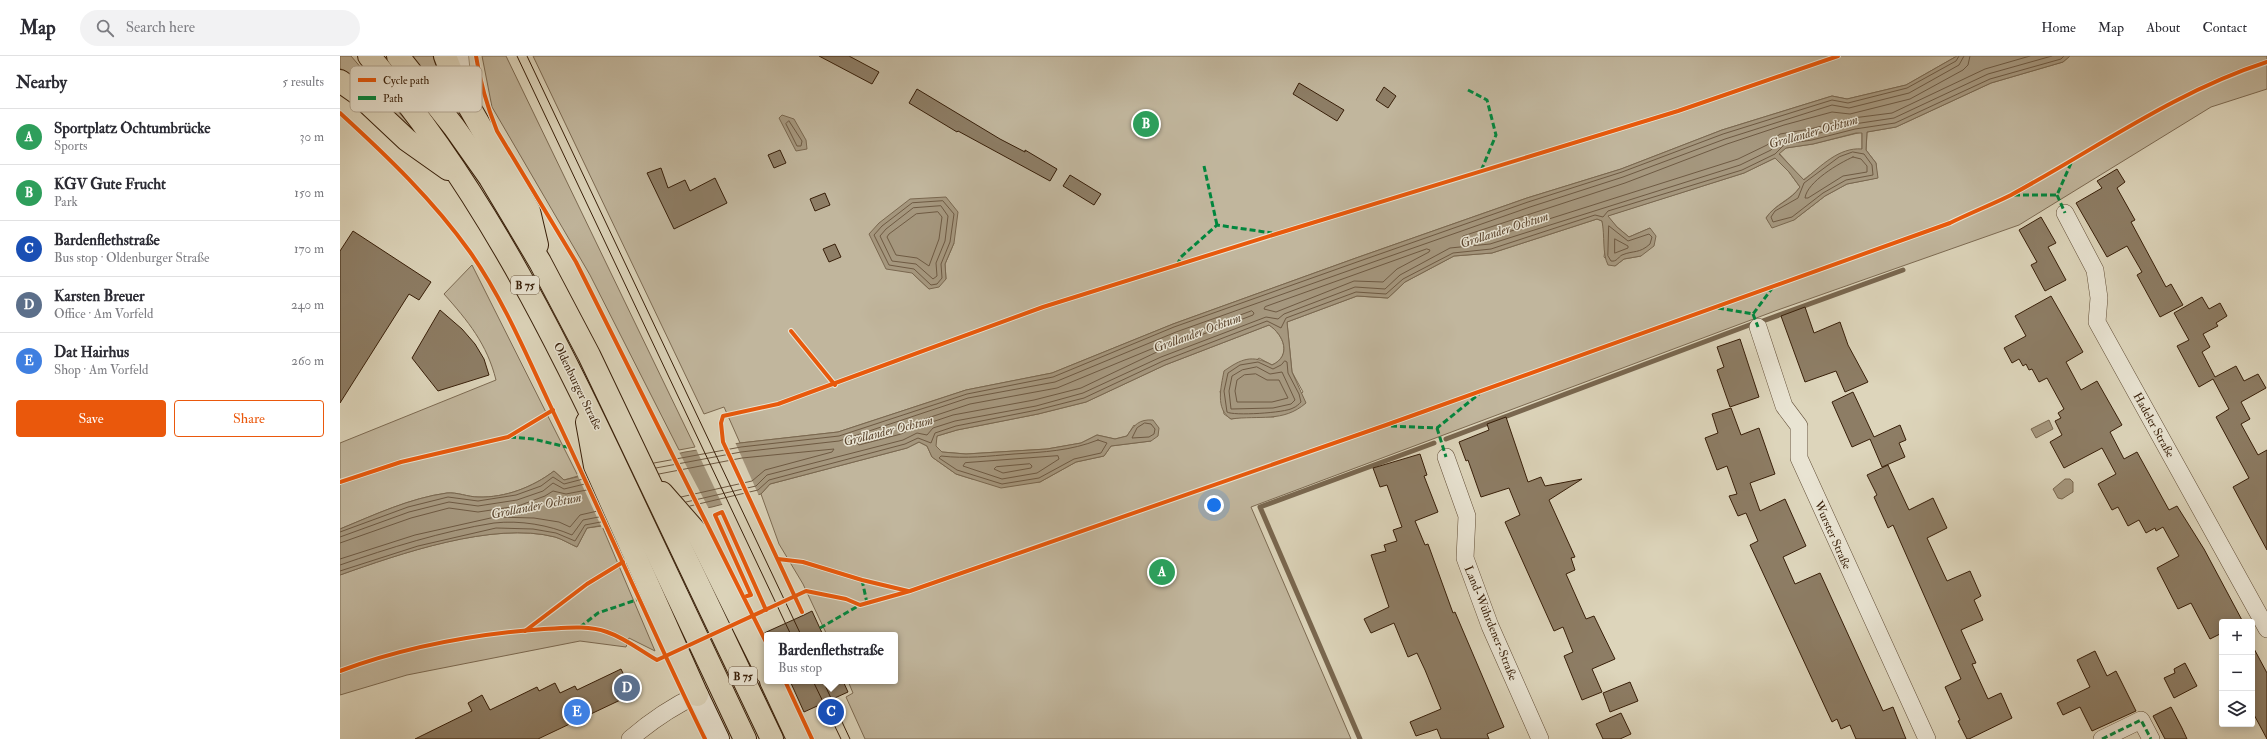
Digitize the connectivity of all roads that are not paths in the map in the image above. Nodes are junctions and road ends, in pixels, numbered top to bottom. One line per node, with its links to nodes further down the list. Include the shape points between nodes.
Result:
1 (369, 56): 5 (highway, Oldenburger Straße / B 75)
2 (398, 56): 6 (highway, Oldenburger Straße / B 75)
3 (445, 56): 7 (highway)
4 (460, 56): 8 (street)
5 (377, 66)
6 (406, 66)
7 (449, 66)
8 (461, 66)
9 (340, 81): 10 (highway)
10 (350, 88)
11 (377, 112): 15 (highway, via 407,140)
12 (415, 112): 15 (highway, Oldenburger Straße / B 75)
13 (442, 112): 17 (highway, Oldenburger Straße / B 75, via 490,178)
14 (472, 112): 17 (highway, via 529,211)
15 (462, 179): 21 (highway, Oldenburger Straße / B 75, via 550,328 582,393 605,464)
16 (2065, 213): 22 (street, Hadeler Straße, via 2095,270 2099,298 2097,322)
17 (540, 262): 20 (highway, Oldenburger Straße / B 75, via 590,355 647,478)
18 (1758, 327): 32 (street, Wurster Straße, via 1784,406 1799,426 1799,458)
19 (1446, 457): 31 (street, Land-Wührdener-Straße, via 1468,516 1465,558 1490,626)
20 (675, 518): 23 (highway, via 698,534); 29 (highway, Oldenburger Straße / B 75)
21 (633, 526): 25 (highway); 28 (highway, Oldenburger Straße / B 75)
22 (2267, 629)
23 (764, 667)
24 (772, 684): 30 (highway)
25 (697, 695): 26 (street, via 655,718); 27 (street)
26 (630, 739)
27 (718, 739)
28 (745, 739)
29 (772, 739)
30 (798, 739)
31 (1540, 739)
32 (1928, 739)
33 (2102, 739): 34 (street, via 2141,720)
34 (2150, 739)

